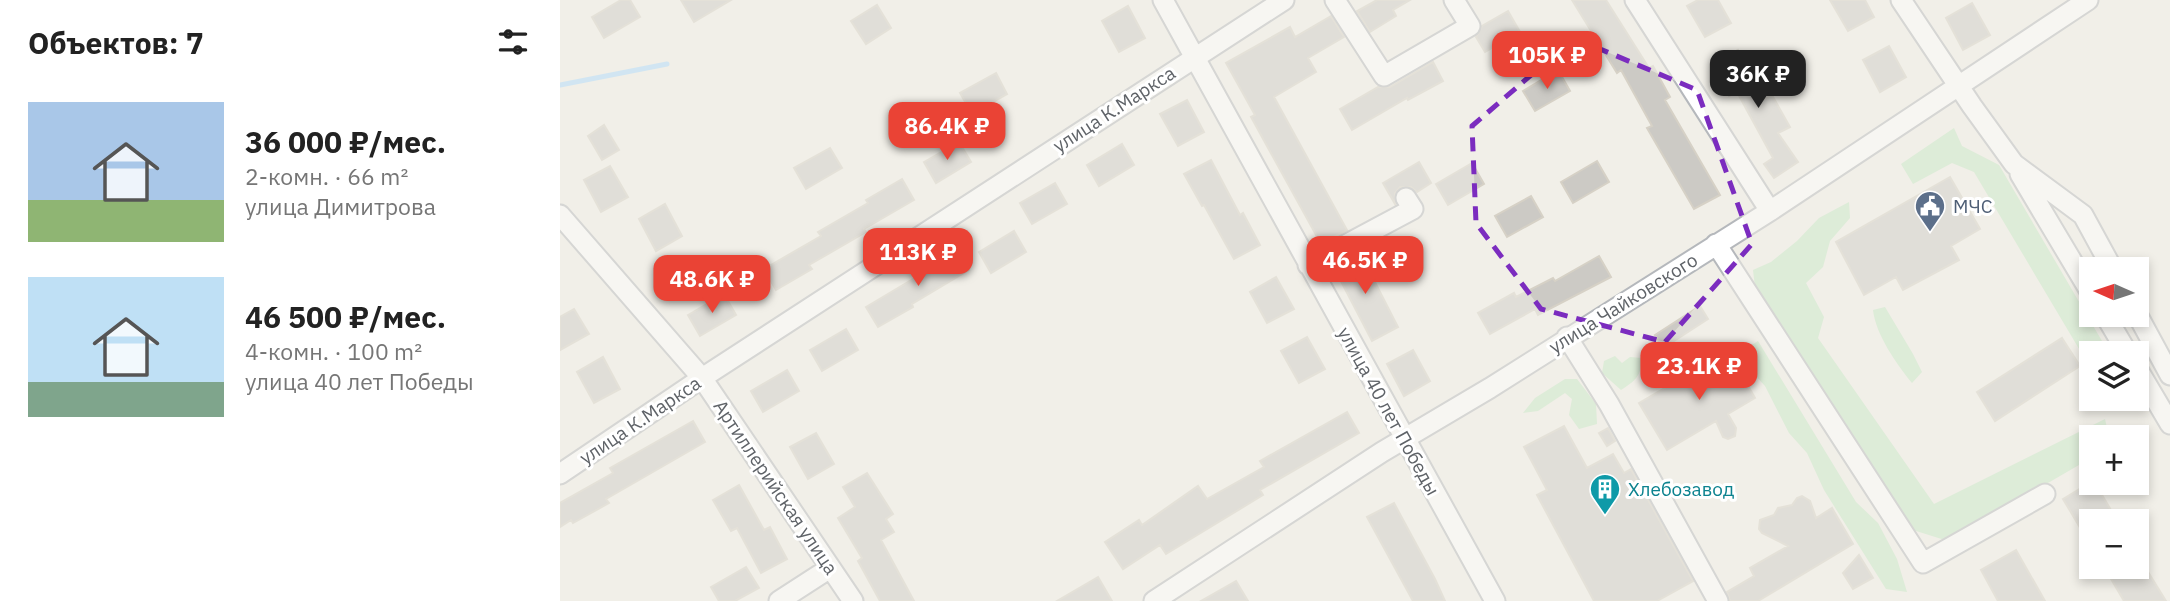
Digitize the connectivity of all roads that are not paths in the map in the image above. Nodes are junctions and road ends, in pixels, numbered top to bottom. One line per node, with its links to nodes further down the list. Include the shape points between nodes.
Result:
1 (1163, 0): 8 (street, улица 40 лет Победы)
2 (1284, 0): 8 (street, улица К.Маркса)
3 (1335, 0): 4 (street, via 1384,76 1470,26)
4 (1454, 0)
5 (1635, 0): 12 (street)
6 (1901, 0): 9 (street)
7 (2088, 0): 9 (street, улица Чайковского)
8 (1194, 57): 16 (street, улица 40 лет Победы); 21 (street, улица К.Маркса)
9 (1958, 84): 10 (street); 12 (street, улица Чайковского)
10 (2014, 164): 15 (street, via 2083,215); 17 (street)
11 (1406, 198): 16 (street, via 1413,209)
12 (1770, 211): 14 (street, улица Чайковского)
13 (560, 215): 21 (street, Артиллерийская улица)
14 (1716, 244): 19 (street, улица Чайковского); 26 (street, via 1923,563)
15 (2106, 257)
16 (1308, 265): 24 (street, улица 40 лет Победы)
17 (2079, 273)
18 (2144, 327): 20 (street)
19 (1567, 337): 24 (street, улица Чайковского); 32 (street)
20 (2170, 375)
21 (702, 378): 25 (street, улица К.Маркса); 27 (street, Артиллерийская улица)
22 (2149, 388): 23 (street)
23 (2170, 424)
24 (1404, 439): 30 (street, улица Чайковского); 31 (street, улица 40 лет Победы)
25 (560, 474)
26 (2045, 494)
27 (830, 568): 28 (street); 29 (street, Артиллерийская улица)
28 (779, 601)
29 (853, 601)
30 (1154, 601)
31 (1495, 601)
32 (1718, 601)

